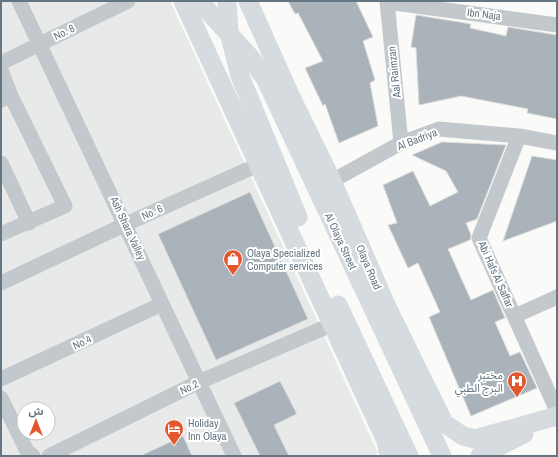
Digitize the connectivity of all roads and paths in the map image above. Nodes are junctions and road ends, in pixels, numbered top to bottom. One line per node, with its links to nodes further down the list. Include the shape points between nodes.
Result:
1 (19, 1): 11 (street, Ash Shara Valley)
2 (128, 1): 11 (street, No. 8)
3 (184, 1): 19 (main road)
4 (199, 1): 10 (main road, Al Olaya Street)
5 (228, 1): 10 (main road)
6 (248, 1): 20 (main road, Olaya Road)
7 (387, 2): 8 (street, Ibn Naja); 16 (street, Aal Raimzan)
8 (492, 8): 9 (street, Ibn Naja)
9 (557, 25)
10 (229, 32): 38 (main road, via 240,76 297,216); 39 (main road, Al Olaya Street, via 266,80)
11 (41, 44): 12 (street, No. 8); 22 (street, Ash Shara Valley)
12 (1, 64)
13 (1, 70): 14 (street)
14 (6, 98): 21 (street, via 65,206)
15 (519, 136): 16 (street, Al Badriya, via 439,129); 17 (street, Al Badriya); 27 (street, Abi Hafs Al Saffar, via 479,238)
16 (401, 143): 20 (street, Al Badriya)
17 (557, 143)
18 (1, 163): 21 (street)
19 (260, 164): 22 (street, No. 6); 28 (main road)
20 (332, 181): 33 (main road, Olaya Road, via 386,305 444,423 463,436 475,439)
21 (29, 223): 23 (street)
22 (126, 224): 24 (street, No. 6); 26 (street, Ash Shara Valley)
23 (1, 234)
24 (1, 283)
25 (557, 297): 27 (street)
26 (162, 304): 29 (street, No.4); 30 (street, Ash Shara Valley)
27 (514, 316): 32 (street, Abi Hafs Al Saffar)
28 (333, 324): 30 (street, No.2); 37 (main road, via 386,442)
29 (1, 379)
30 (199, 382): 34 (street, No.2); 36 (street, Ash Shara Valley)
31 (1, 398): 35 (street, via 27,450)
32 (557, 411)
33 (557, 416): 40 (main road); 41 (main road)
34 (56, 455)
35 (33, 456)
36 (234, 456)
37 (389, 456)
38 (409, 456)
39 (442, 456)
40 (480, 456)
41 (501, 456)

